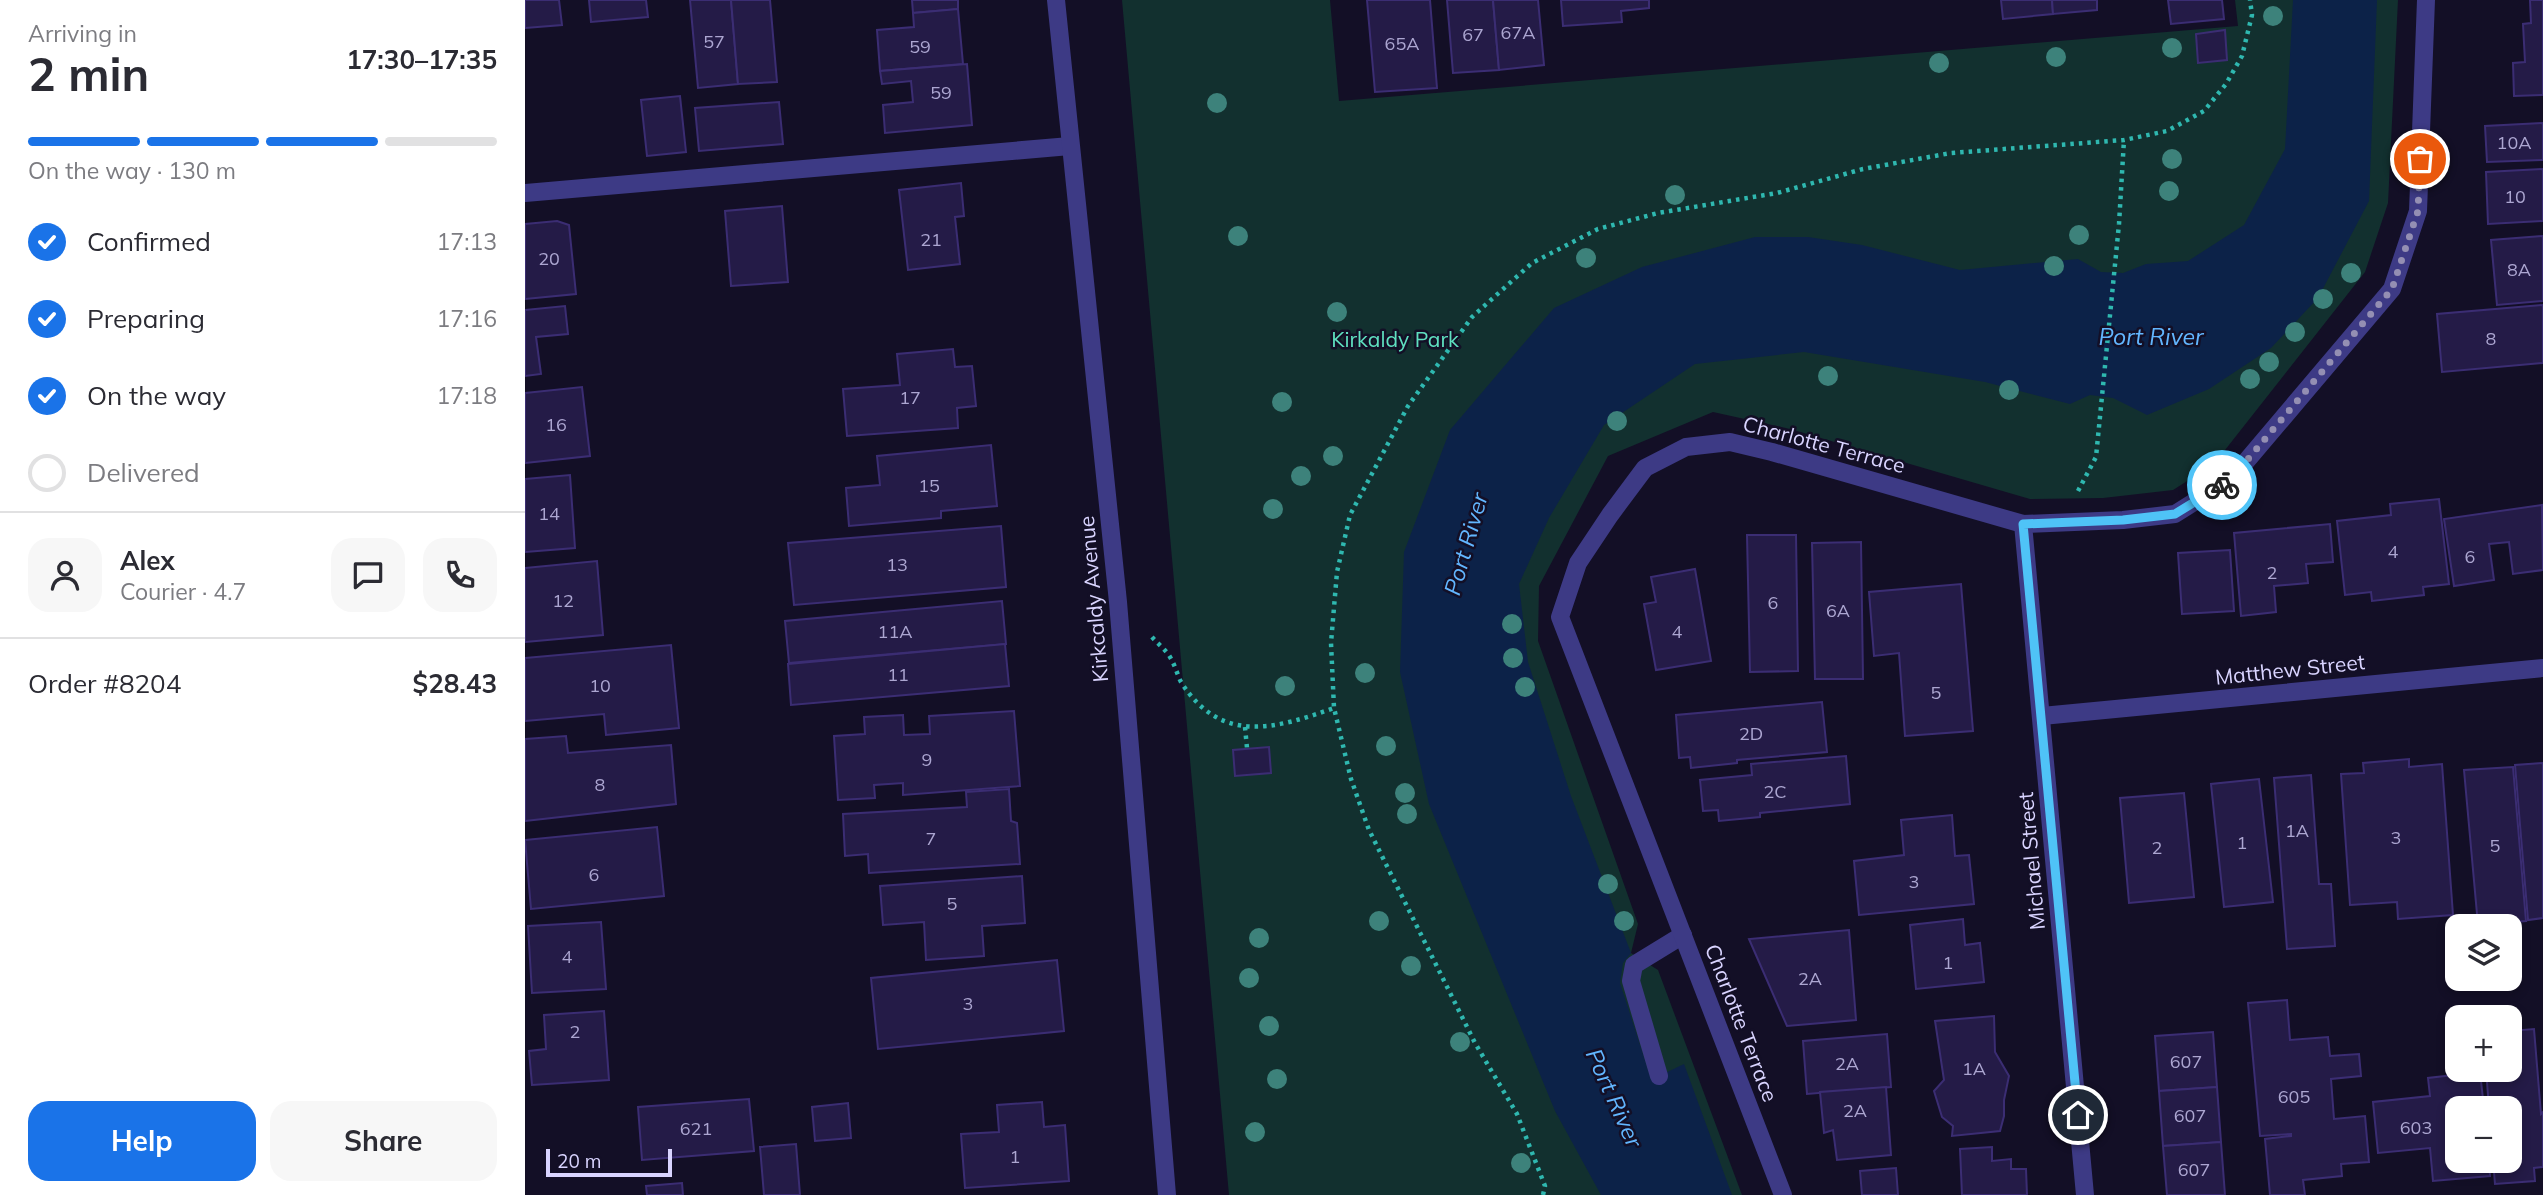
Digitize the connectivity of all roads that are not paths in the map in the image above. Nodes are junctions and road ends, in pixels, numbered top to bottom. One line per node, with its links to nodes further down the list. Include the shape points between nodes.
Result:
1 (1056, 0): 3 (street, Kirkcaldy Avenue)
2 (2426, 0): 5 (street, Charlotte Terrace, via 2418,211 2392,289 2232,478 2175,514)
3 (1070, 146): 4 (street); 10 (street, Kirkcaldy Avenue, via 1118,602)
4 (525, 193)
5 (2023, 524): 7 (street, Michael Street); 8 (street, Charlotte Terrace, via 1730,442 1686,447 1645,468 1578,563 1560,617)
6 (2543, 668): 7 (street, Matthew Street)
7 (2042, 716): 12 (street, Michael Street)
8 (1683, 935): 9 (street, via 1634,965 1631,981); 11 (street, Charlotte Terrace)
9 (1659, 1076)
10 (1167, 1195)
11 (1783, 1195)
12 (2085, 1195)

